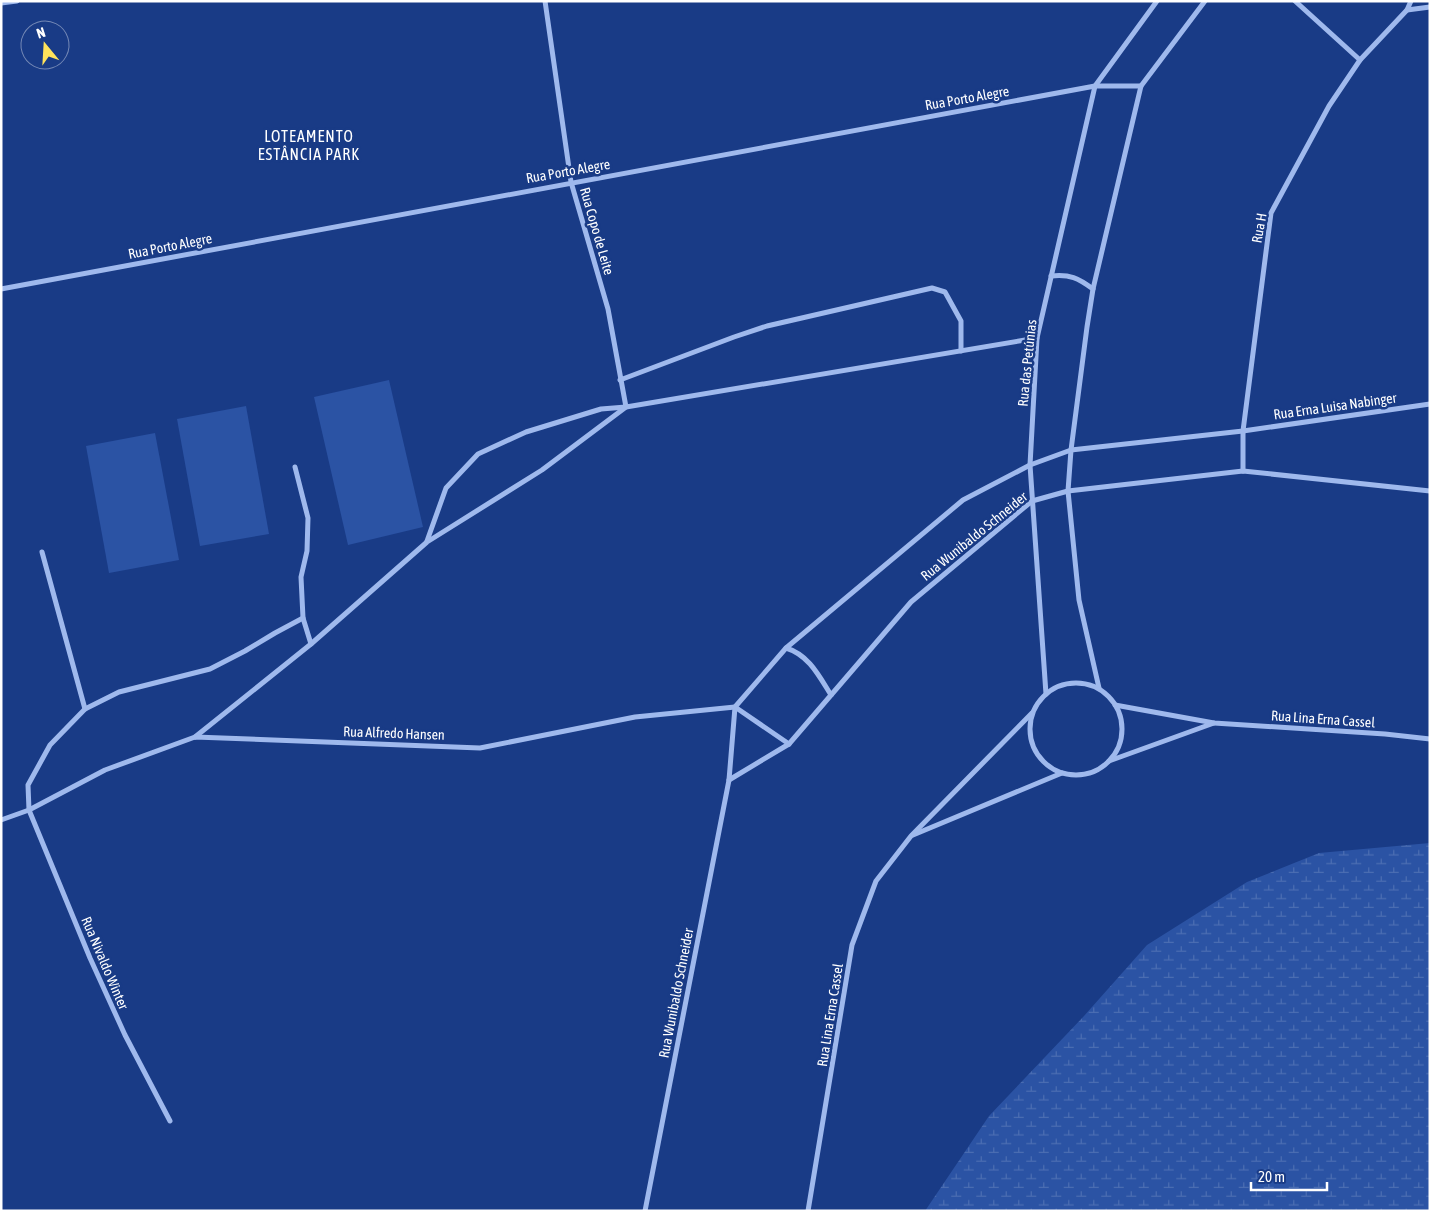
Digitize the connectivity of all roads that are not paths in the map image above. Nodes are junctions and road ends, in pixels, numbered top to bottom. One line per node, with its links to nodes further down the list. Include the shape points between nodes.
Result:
1 (17, 1): 7 (street)
2 (545, 1): 13 (street, Rua Copo de Leite)
3 (1157, 1): 11 (street, Rua das Petúnias)
4 (1205, 1): 12 (street)
5 (1295, 1): 10 (street)
6 (1411, 1): 9 (street, Rua H)
7 (1, 3)
8 (1430, 6): 9 (street)
9 (1407, 10): 10 (street, Rua H)
10 (1360, 60): 22 (street, Rua H, via 1329,106 1271,213)
11 (1094, 86): 12 (street, Rua Porto Alegre); 13 (street, Rua Porto Alegre); 14 (street, Rua das Petúnias)
12 (1141, 86): 16 (street)
13 (571, 182): 15 (street, Rua Porto Alegre); 19 (street, Rua Copo de Leite, via 608,309)
14 (1051, 276): 16 (street, via 1068,275); 17 (street, Rua das Petúnias)
15 (1, 289)
16 (1093, 289): 23 (street)
17 (1037, 338): 18 (street); 24 (street, Rua das Petúnias)
18 (961, 351): 19 (street, via 961,322 945,292 932,288 767,326); 21 (street)
19 (620, 380): 21 (street, Rua Copo de Leite)
20 (1430, 404): 22 (street, Rua Erna Luisa Nabinger)
21 (626, 407): 30 (street, via 542,470); 30 (street, via 601,409 526,432 478,454 446,488)
22 (1243, 431): 23 (street, Rua Wunibaldo Schneider); 26 (street, Rua H)
23 (1071, 450): 24 (street, Rua Wunibaldo Schneider); 27 (street)
24 (1030, 465): 29 (street, Rua das Petúnias); 34 (street, Rua Wunibaldo Schneider, via 963,500)
25 (295, 467): 32 (street, via 308,518 307,551 301,577)
26 (1243, 471): 27 (street, Rua Wunibaldo Schneider); 28 (street, Rua Wunibaldo Schneider)
27 (1068, 491): 29 (street, Rua Wunibaldo Schneider); 35 (street, via 1079,600)
28 (1430, 491)
29 (1032, 501): 36 (street, Rua das Petúnias); 37 (street, Rua Wunibaldo Schneider, via 911,602)
30 (427, 542): 33 (street)
31 (42, 552): 40 (street)
32 (304, 618): 33 (street); 40 (street, via 210,669 119,692)
33 (311, 644): 43 (street)
34 (786, 648): 37 (street, via 810,662); 39 (street, Rua Wunibaldo Schneider)
35 (1098, 688): 36 (street, via 1074,683 1059,686); 38 (street)
36 (1046, 694): 41 (street)
37 (831, 695): 45 (street, Rua Wunibaldo Schneider)
38 (1115, 705): 42 (street, Rua Lina Erna Cassel); 46 (street, via 1121,719 1122,734 1118,749)
39 (735, 707): 43 (street, Rua Alfredo Hansen, via 636,717 480,748); 45 (street); 48 (street, Rua Wunibaldo Schneider)
40 (85, 710): 49 (street, via 50,746 28,785)
41 (1032, 713): 47 (street, via 1031,743 1049,767); 51 (street, Rua Lina Erna Cassel)
42 (1214, 723): 44 (street, Rua Lina Erna Cassel); 46 (street)
43 (196, 737): 49 (street, Rua Alfredo Hansen, via 105,770)
44 (1430, 739)
45 (789, 744): 48 (street, Rua Wunibaldo Schneider)
46 (1108, 762): 47 (street, via 1087,774)
47 (1062, 773): 51 (street)
48 (729, 780): 53 (street, Rua Wunibaldo Schneider)
49 (29, 810): 50 (street, Rua Alfredo Hansen); 52 (street, Rua Nivaldo Winter, via 90,958 125,1035)
50 (1, 820)
51 (911, 836): 54 (street, Rua Lina Erna Cassel, via 876,881 852,945)
52 (170, 1121)
53 (644, 1211)
54 (808, 1211)

